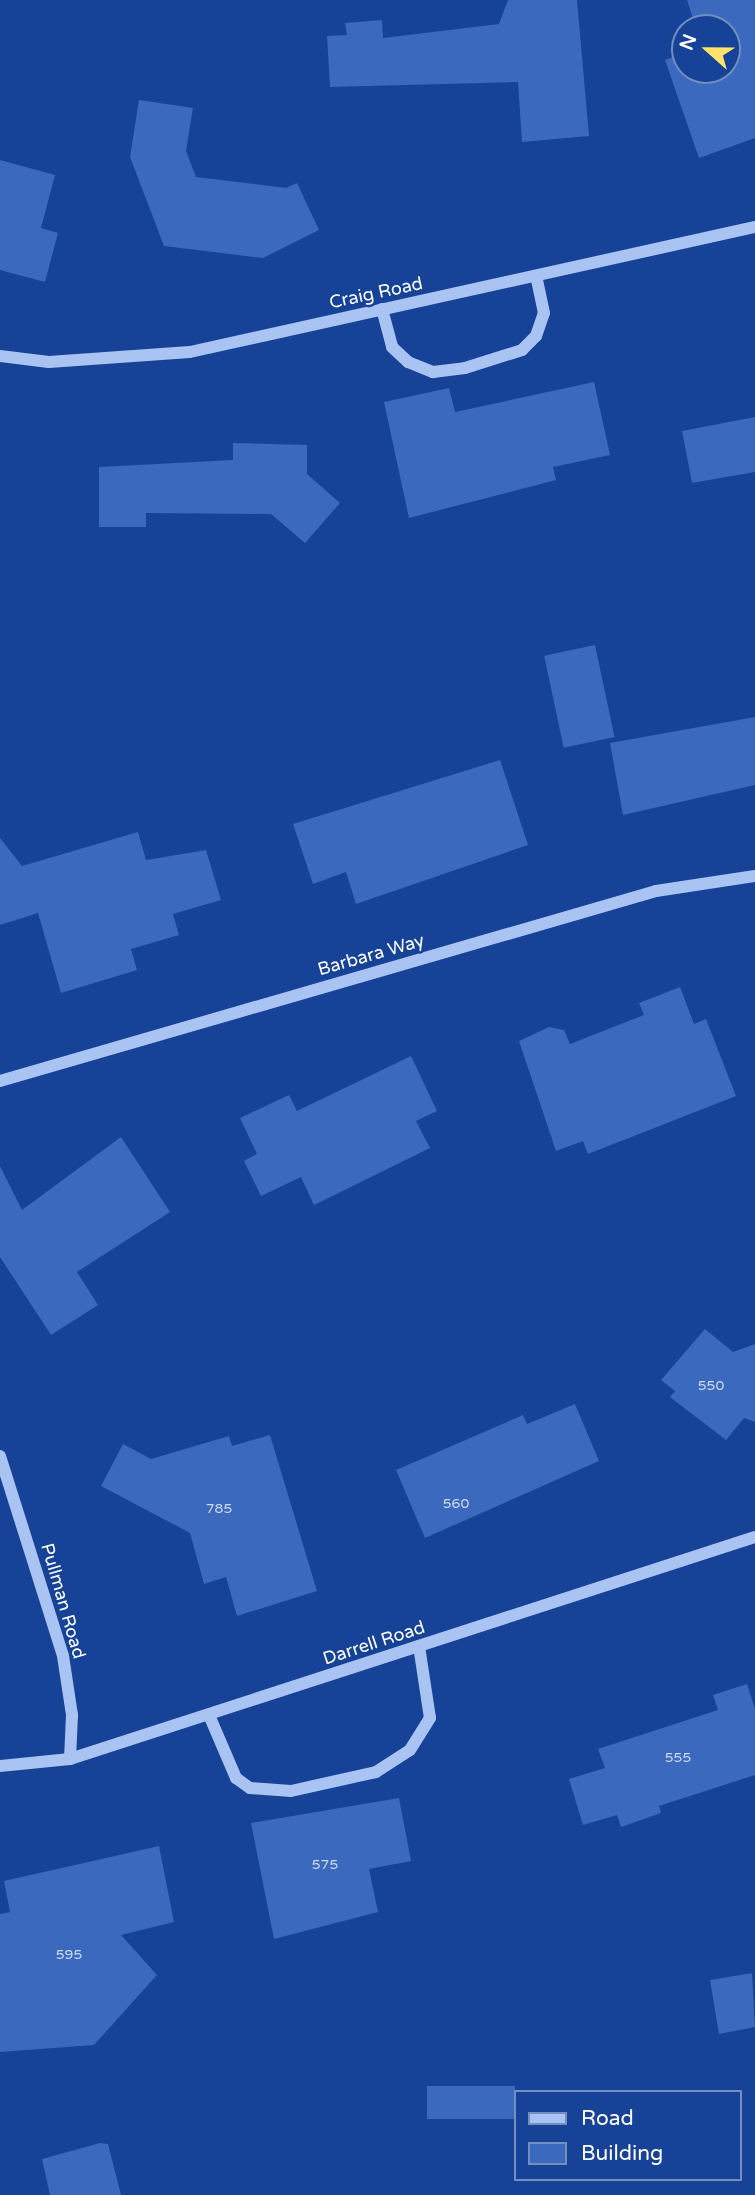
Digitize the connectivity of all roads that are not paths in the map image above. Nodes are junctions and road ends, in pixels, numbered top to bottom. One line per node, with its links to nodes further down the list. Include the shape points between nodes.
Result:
1 (755, 227): 2 (street, Craig Road)
2 (536, 276): 3 (street, Craig Road); 3 (street, via 544,313 536,335 522,350 465,368 433,372 408,362 392,347)
3 (382, 309): 4 (street, Craig Road, via 190,352 49,362)
4 (0, 356)
5 (755, 876): 6 (street, Barbara Way, via 656,891)
6 (0, 1080)
7 (0, 1456): 11 (street, Pullman Road, via 63,1656)
8 (755, 1537): 9 (street, Darrell Road)
9 (419, 1646): 10 (street, Darrell Road); 10 (street, via 430,1718 410,1750 376,1772 291,1791 250,1788 236,1778)
10 (209, 1714): 11 (street, Darrell Road)
11 (70, 1759): 12 (street, Darrell Road)
12 (0, 1766)

